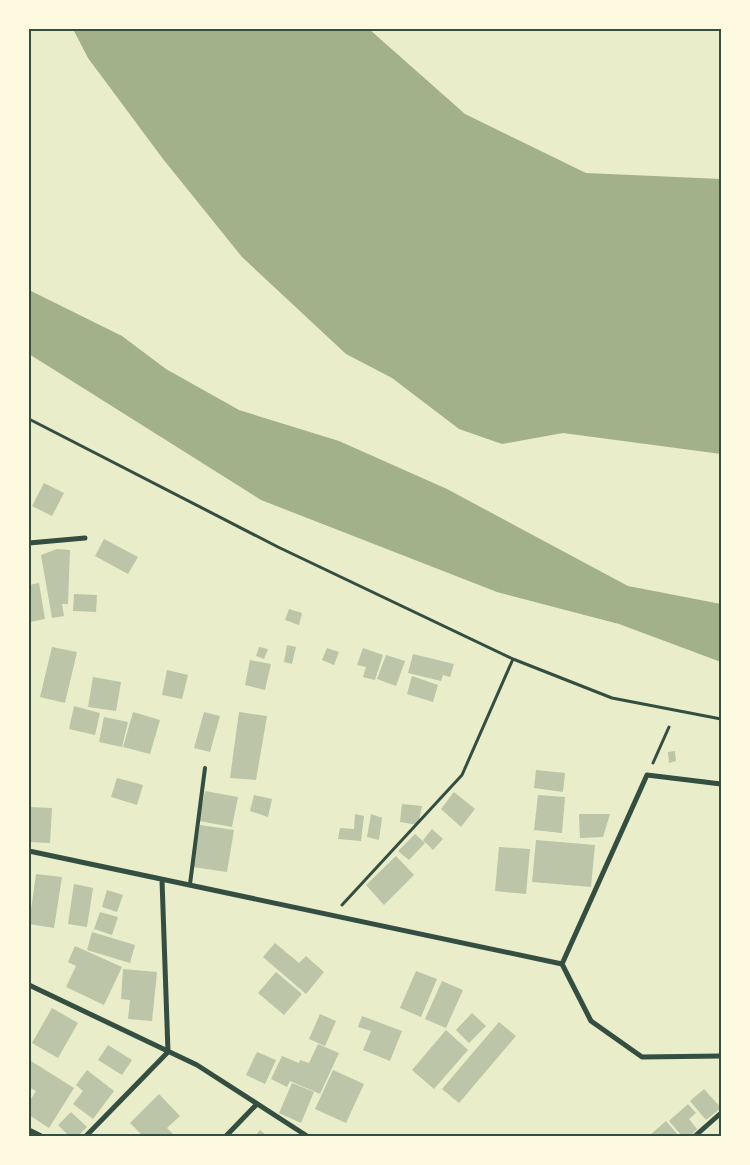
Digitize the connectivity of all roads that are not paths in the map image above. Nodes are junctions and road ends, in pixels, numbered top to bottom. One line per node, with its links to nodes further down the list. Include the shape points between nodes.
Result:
1 (85, 538): 2 (street)
2 (29, 543)
3 (205, 768): 7 (lane)
4 (721, 784): 8 (street, via 647,775)
5 (29, 851): 6 (street)
6 (162, 880): 7 (street); 10 (street)
7 (190, 884): 8 (street)
8 (562, 964): 11 (street, via 591,1021 642,1057)
9 (29, 986): 10 (street)
10 (168, 1052): 12 (street, via 197,1065); 16 (street)
11 (721, 1056)
12 (256, 1105): 17 (street); 18 (street)
13 (721, 1113): 19 (street)
14 (29, 1130): 15 (street)
15 (41, 1136)
16 (86, 1136)
17 (226, 1136)
18 (306, 1136)
19 (694, 1136)

